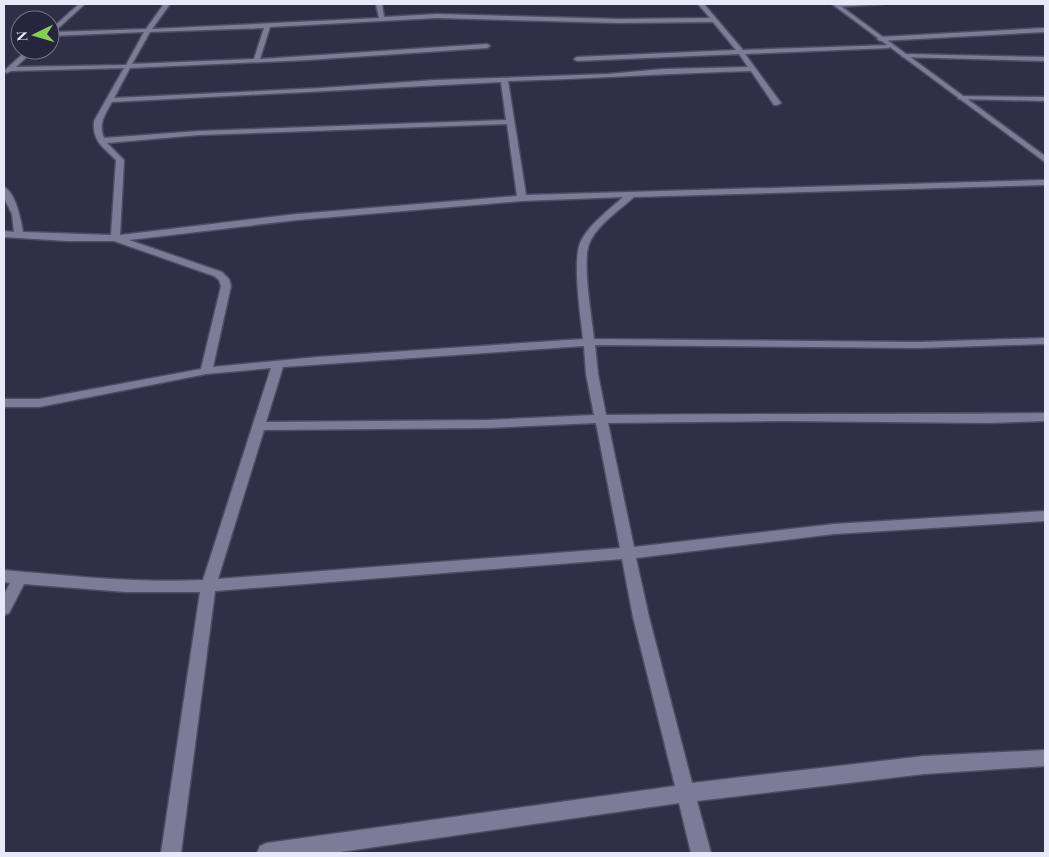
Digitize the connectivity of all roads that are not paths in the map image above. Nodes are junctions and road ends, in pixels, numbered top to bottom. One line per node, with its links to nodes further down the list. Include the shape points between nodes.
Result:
1 (82, 4): 2 (street); 10 (street)
2 (87, 4)
3 (167, 4): 12 (street)
4 (379, 4): 8 (street)
5 (701, 4): 9 (street)
6 (880, 4): 7 (street)
7 (837, 5): 15 (street)
8 (382, 20): 9 (street, via 437,16); 11 (street)
9 (713, 20): 18 (street)
10 (60, 24)
11 (267, 26): 12 (street); 23 (street)
12 (148, 30): 14 (street); 24 (street)
13 (1045, 30): 15 (street)
14 (60, 33)
15 (880, 38): 17 (street)
16 (487, 46): 23 (street, via 321,59)
17 (889, 46): 18 (street); 19 (street)
18 (740, 51): 20 (street); 25 (street)
19 (904, 56): 21 (street); 28 (street)
20 (577, 59)
21 (1045, 59)
22 (20, 60): 26 (street)
23 (257, 60): 24 (street)
24 (128, 68): 26 (street); 30 (street)
25 (753, 69): 27 (street); 31 (street)
26 (6, 72)
27 (504, 80): 30 (street); 32 (street)
28 (960, 98): 29 (street); 34 (street)
29 (1045, 99)
30 (109, 100): 33 (street, via 96,129)
31 (776, 102)
32 (510, 122): 33 (street, via 199,134); 38 (street)
33 (100, 142): 41 (street, via 120,160)
34 (1045, 160)
35 (1045, 182): 37 (street)
36 (4, 190): 40 (street, via 16,214)
37 (632, 194): 38 (street); 43 (street, via 594,229 582,248)
38 (522, 198): 41 (street, via 297,216)
39 (4, 234): 40 (street)
40 (19, 235): 41 (street)
41 (114, 238): 45 (street, via 218,274 224,279 226,286)
42 (1045, 341): 43 (street, via 918,344)
43 (589, 342): 44 (street); 48 (street)
44 (278, 364): 45 (street); 49 (street)
45 (206, 371): 46 (street, via 39,403)
46 (4, 403)
47 (1045, 417): 48 (street)
48 (600, 419): 49 (street, via 488,424); 51 (street)
49 (258, 426): 54 (street)
50 (1045, 516): 51 (street, via 834,529)
51 (628, 553): 54 (street); 57 (street)
52 (4, 576): 53 (street)
53 (20, 578): 54 (street, via 49,582); 55 (street)
54 (208, 586): 59 (street)
55 (4, 609)
56 (1045, 758): 57 (street, via 924,765)
57 (686, 793): 58 (street); 61 (street)
58 (338, 848): 60 (street)
59 (170, 853)
60 (267, 853)
61 (701, 853)

